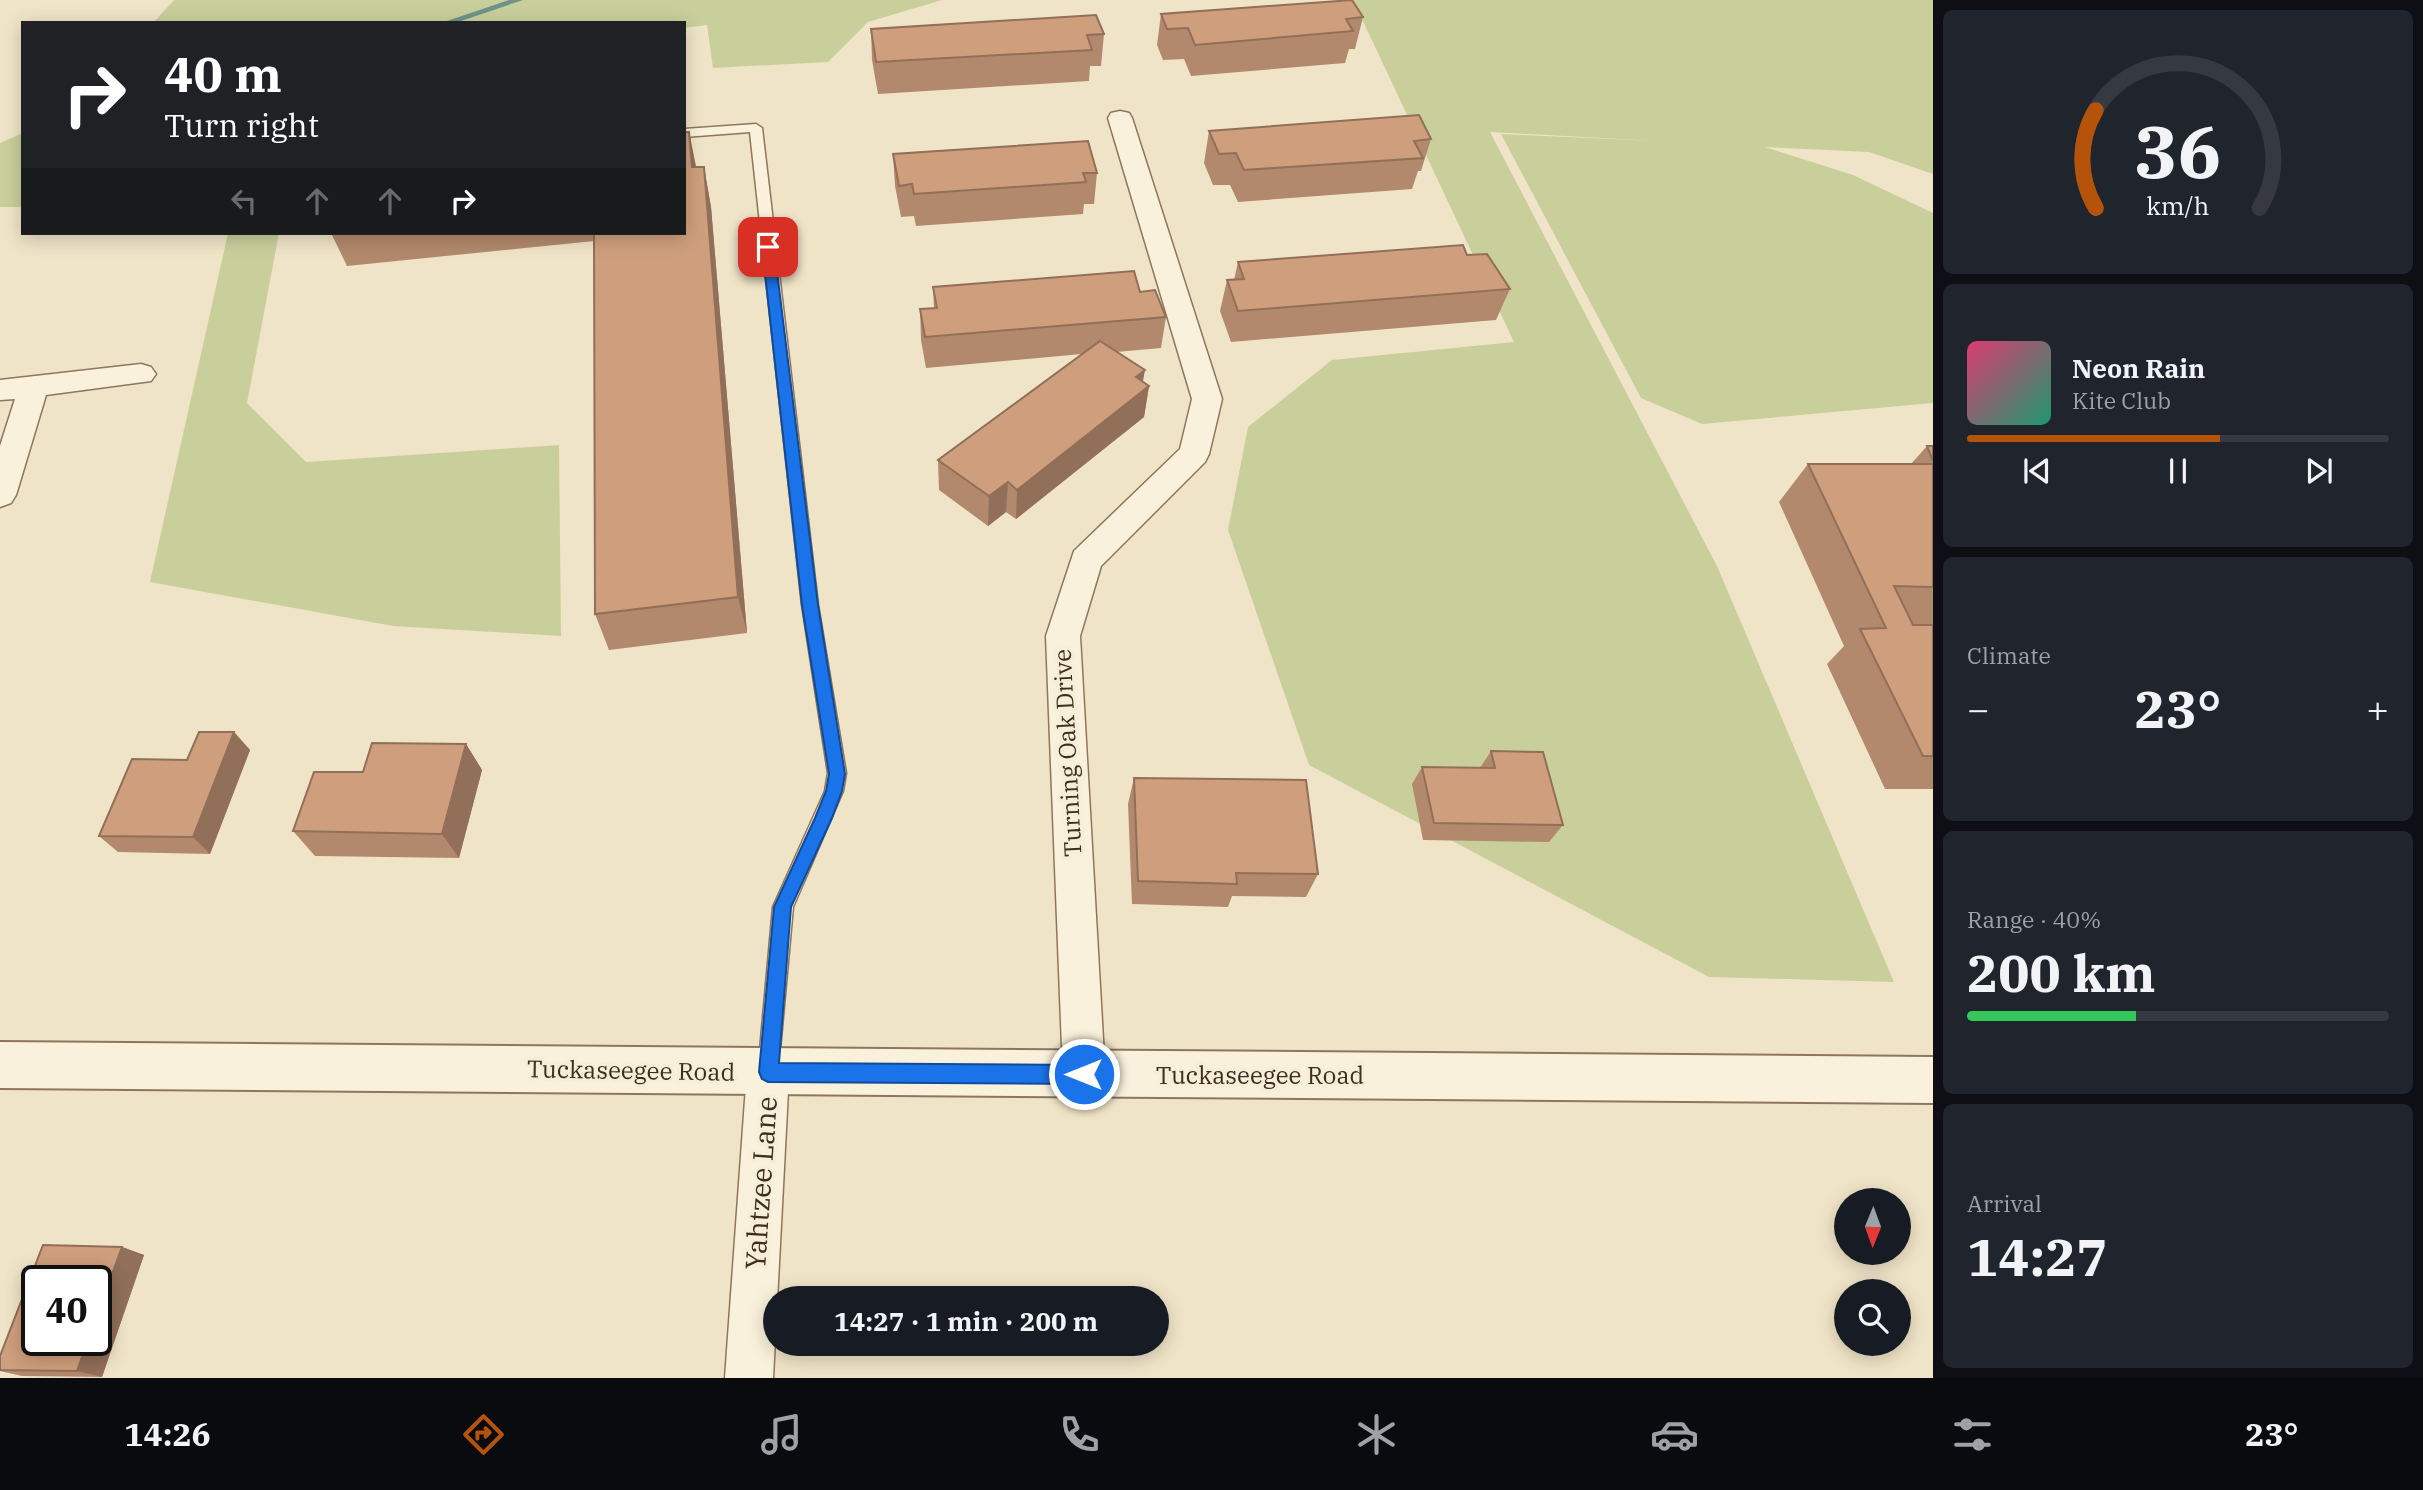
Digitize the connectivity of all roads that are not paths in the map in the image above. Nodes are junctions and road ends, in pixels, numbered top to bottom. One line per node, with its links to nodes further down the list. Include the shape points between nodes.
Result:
1 (1120, 118): 9 (street, Turning Oak Drive, via 1207,399 1194,454 1086,560 1063,636)
2 (686, 133): 8 (lane, via 756,128 810,605 837,774 834,791 783,907)
3 (141, 374): 4 (street)
4 (34, 386): 5 (street); 6 (street)
5 (0, 390)
6 (0, 495)
7 (0, 1065): 8 (street, Tuckaseegee Road)
8 (768, 1072): 9 (street, Tuckaseegee Road); 11 (street, Yahtzee Lane)
9 (1084, 1074): 10 (street, Tuckaseegee Road)
10 (1933, 1080)
11 (749, 1378)

